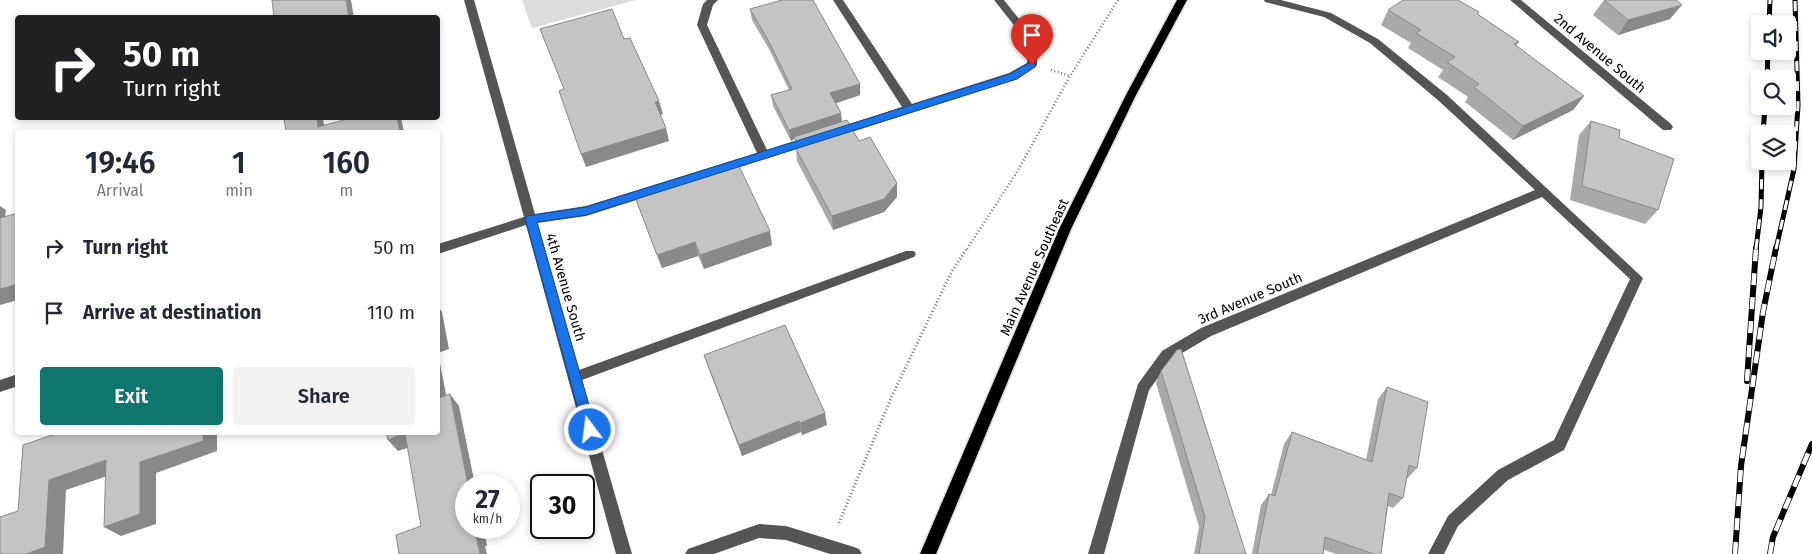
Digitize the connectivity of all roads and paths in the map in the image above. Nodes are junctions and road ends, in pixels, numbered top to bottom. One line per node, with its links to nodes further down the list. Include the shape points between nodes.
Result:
1 (469, 0): 13 (street, 4th Avenue South)
2 (713, 0): 11 (street, via 708,4 702,25)
3 (838, 0): 9 (street)
4 (999, 0): 9 (street, via 1032,43 1032,65 1013,76)
5 (1118, 0): 19 (path, via 1070,76 1017,172 951,273 891,398)
6 (1182, 0): 23 (main road, Main Avenue Southeast, via 1065,229)
7 (1269, 0): 12 (street, via 1327,15 1374,41 1443,98)
8 (1515, 0): 10 (street, 2nd Avenue South)
9 (909, 109): 11 (street)
10 (1667, 127)
11 (764, 155): 13 (street, via 586,211)
12 (1544, 191): 24 (street, 3rd Avenue South, via 1206,332 1167,355 1143,388); 25 (street, via 1637,278 1560,445 1503,475 1453,521)
13 (531, 218): 14 (street); 16 (street, 4th Avenue South)
14 (440, 248)
15 (910, 254): 16 (street)
16 (575, 377): 20 (street, 4th Avenue South)
17 (15, 381): 18 (street)
18 (0, 386)
19 (830, 546): 21 (street, via 786,534 759,531); 22 (street)
20 (624, 554)
21 (693, 554)
22 (854, 554)
23 (928, 554)
24 (1096, 554)
25 (1436, 554)

